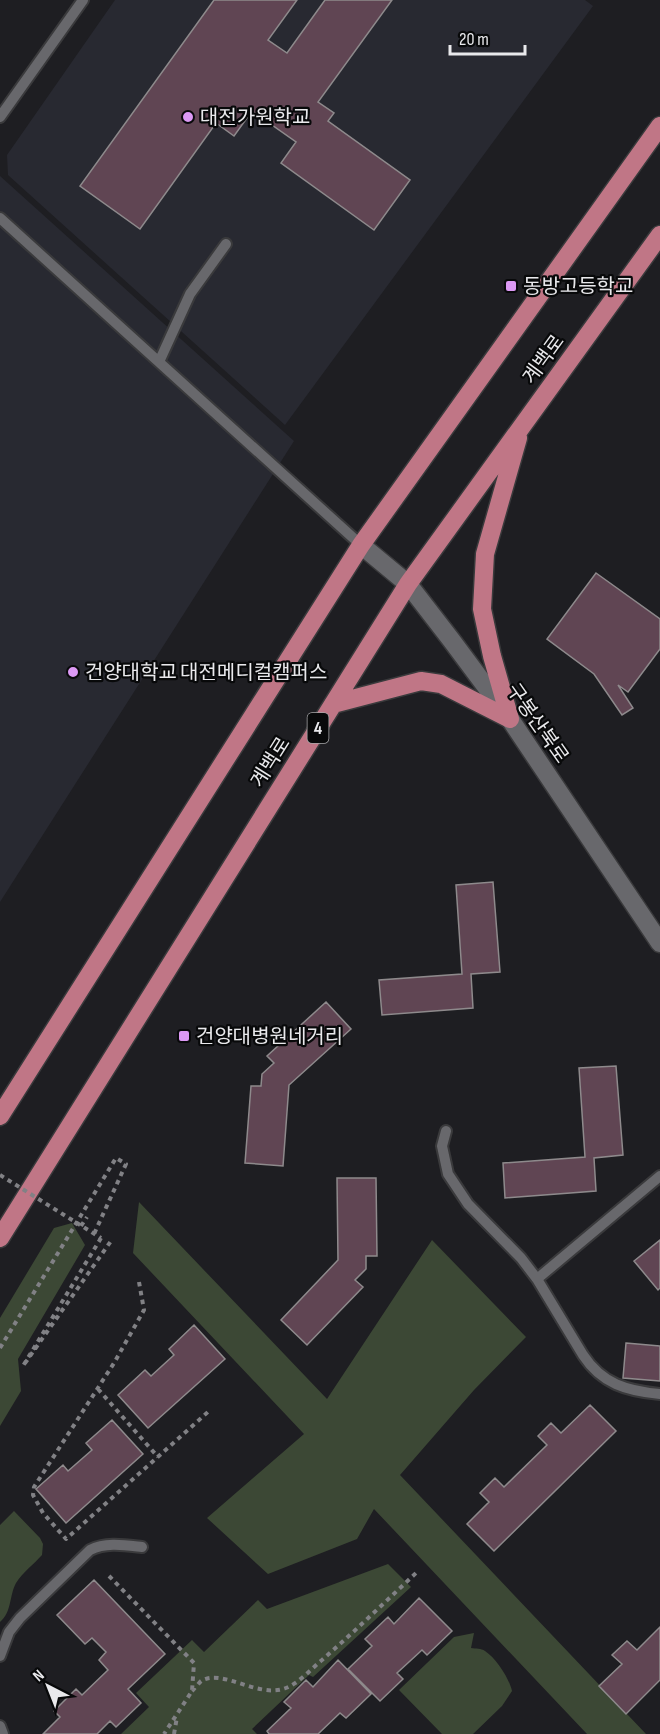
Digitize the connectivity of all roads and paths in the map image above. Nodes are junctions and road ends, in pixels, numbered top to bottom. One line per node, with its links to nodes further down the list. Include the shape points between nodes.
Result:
1 (83, 0): 2 (lane)
2 (0, 117)
3 (660, 126): 9 (main road, 계백로)
4 (0, 218): 7 (lane)
5 (660, 235): 8 (main road, 계백로 / 4)
6 (226, 244): 7 (lane, via 190,294)
7 (159, 362): 9 (lane)
8 (521, 428): 10 (main road, 계백로 / 4); 12 (main road, via 485,554 482,609)
9 (361, 544): 10 (main road, 구봉산북로); 14 (main road, 계백로)
10 (408, 584): 11 (main road, 계백로 / 4); 12 (main road, 구봉산북로)
11 (333, 704): 12 (main road, via 421,681 441,684); 21 (main road, 계백로 / 4)
12 (510, 719): 13 (main road, 구봉산북로)
13 (660, 943)
14 (0, 1116)
15 (446, 1131): 23 (lane, via 442,1146 448,1174 468,1204)
16 (0, 1175): 19 (path, bridge)
17 (660, 1176): 23 (lane)
18 (87, 1217): 19 (path)
19 (81, 1226): 20 (path, bridge)
20 (94, 1233): 22 (path, bridge, via 100,1238 22,1366); 25 (path, via 126,1164 116,1158)
21 (0, 1238)
22 (111, 1241)
23 (537, 1279): 27 (lane, via 599,1375 620,1386)
24 (139, 1282): 26 (path, via 144,1310)
25 (0, 1348)
26 (98, 1389): 29 (path); 29 (path, via 34,1486 33,1495 43,1513 66,1539)
27 (660, 1394)
28 (209, 1411): 29 (path)
29 (158, 1457)
30 (142, 1547): 33 (lane, via 105,1545 90,1550 20,1618 9,1632)
31 (416, 1573): 34 (path, via 346,1639 286,1688 263,1691 211,1678)
32 (109, 1576): 34 (path, via 194,1663)
33 (0, 1656)
34 (192, 1691): 35 (path)
35 (178, 1714): 38 (path); 39 (path)
36 (0, 1726): 37 (lane)
37 (3, 1734)
38 (164, 1734)
39 (174, 1734)

